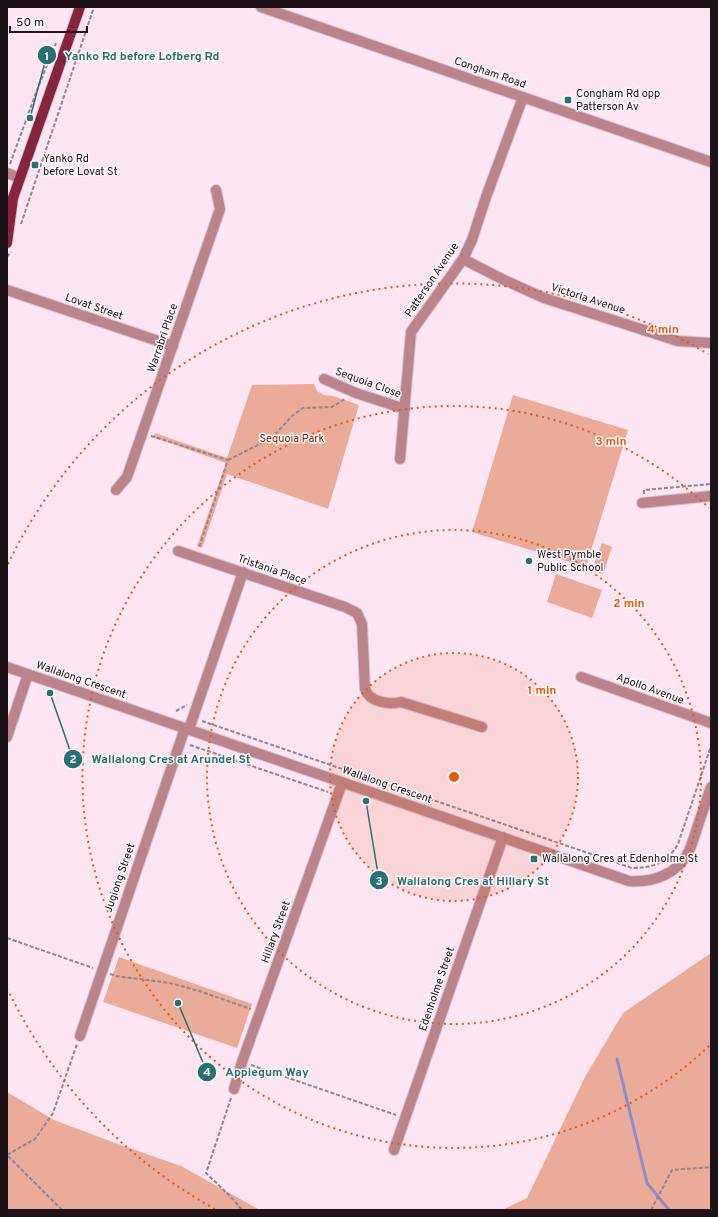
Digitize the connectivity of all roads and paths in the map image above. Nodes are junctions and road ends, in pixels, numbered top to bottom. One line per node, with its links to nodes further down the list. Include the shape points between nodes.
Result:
1 (80, 7): 8 (main road)
2 (94, 7): 11 (path)
3 (261, 7): 5 (street, Congham Road)
4 (56, 42): 7 (path)
5 (522, 97): 6 (street, Congham Road); 14 (street, Patterson Avenue)
6 (711, 162)
7 (8, 169): 8 (street)
8 (20, 178): 10 (main road)
9 (216, 190): 17 (street, Warrabri Place, via 220,208)
10 (10, 202): 12 (main road)
11 (20, 230)
12 (9, 240): 13 (path)
13 (7, 258)
14 (463, 259): 16 (street, Victoria Avenue, via 544,298 678,341); 20 (street, Patterson Avenue, via 411,332)
15 (7, 290): 17 (street, Lovat Street)
16 (711, 343)
17 (173, 346): 21 (street, Warrabri Place)
18 (324, 379): 19 (street, Sequoia Close)
19 (356, 394): 20 (street, Sequoia Close); 22 (path, via 332,407 303,408 272,438)
20 (405, 409): 23 (street, Patterson Avenue)
21 (142, 433): 22 (path); 25 (street, Warrabri Place, via 127,477)
22 (228, 460): 30 (path)
23 (400, 460)
24 (711, 484): 26 (path)
25 (116, 490)
26 (644, 490)
27 (711, 496): 28 (street)
28 (642, 503)
29 (178, 551): 30 (street, Tristania Place)
30 (196, 557): 31 (street, Tristania Place)
31 (243, 572): 37 (street, Tristania Place, via 357,613 362,624 365,689 371,698 393,704 401,702); 38 (street, Jugiong Street)
32 (7, 667): 33 (street, Wallalong Crescent)
33 (28, 674): 38 (street, Wallalong Crescent); 39 (street)
34 (581, 677): 36 (street, Apollo Avenue)
35 (199, 719): 41 (path, via 632,868 656,865 667,858 678,844)
36 (711, 724)
37 (482, 727)
38 (187, 729): 42 (street, Wallalong Crescent); 47 (street, Jugiong Street)
39 (7, 737)
40 (187, 744): 44 (path)
41 (711, 746)
42 (342, 783): 45 (street, Wallalong Crescent); 48 (street, Hillary Street)
43 (711, 787): 45 (street, Wallalong Crescent, via 688,852 676,868 653,880 638,882 620,878)
44 (330, 792)
45 (503, 837): 52 (street, Edenholme Street)
46 (7, 938): 47 (path)
47 (101, 971): 48 (path, via 116,976 170,983 199,990); 49 (street, Jugiong Street)
48 (260, 1012): 50 (street, Hillary Street)
49 (80, 1036): 54 (path, via 53,1113 35,1139)
50 (242, 1062): 51 (street, Hillary Street); 52 (path)
51 (234, 1089): 57 (path, via 206,1172)
52 (405, 1119): 53 (street, Edenholme Street)
53 (394, 1150)
54 (7, 1155): 56 (path)
55 (711, 1167): 58 (path, via 672,1170)
56 (62, 1210)
57 (242, 1210)
58 (651, 1210)

